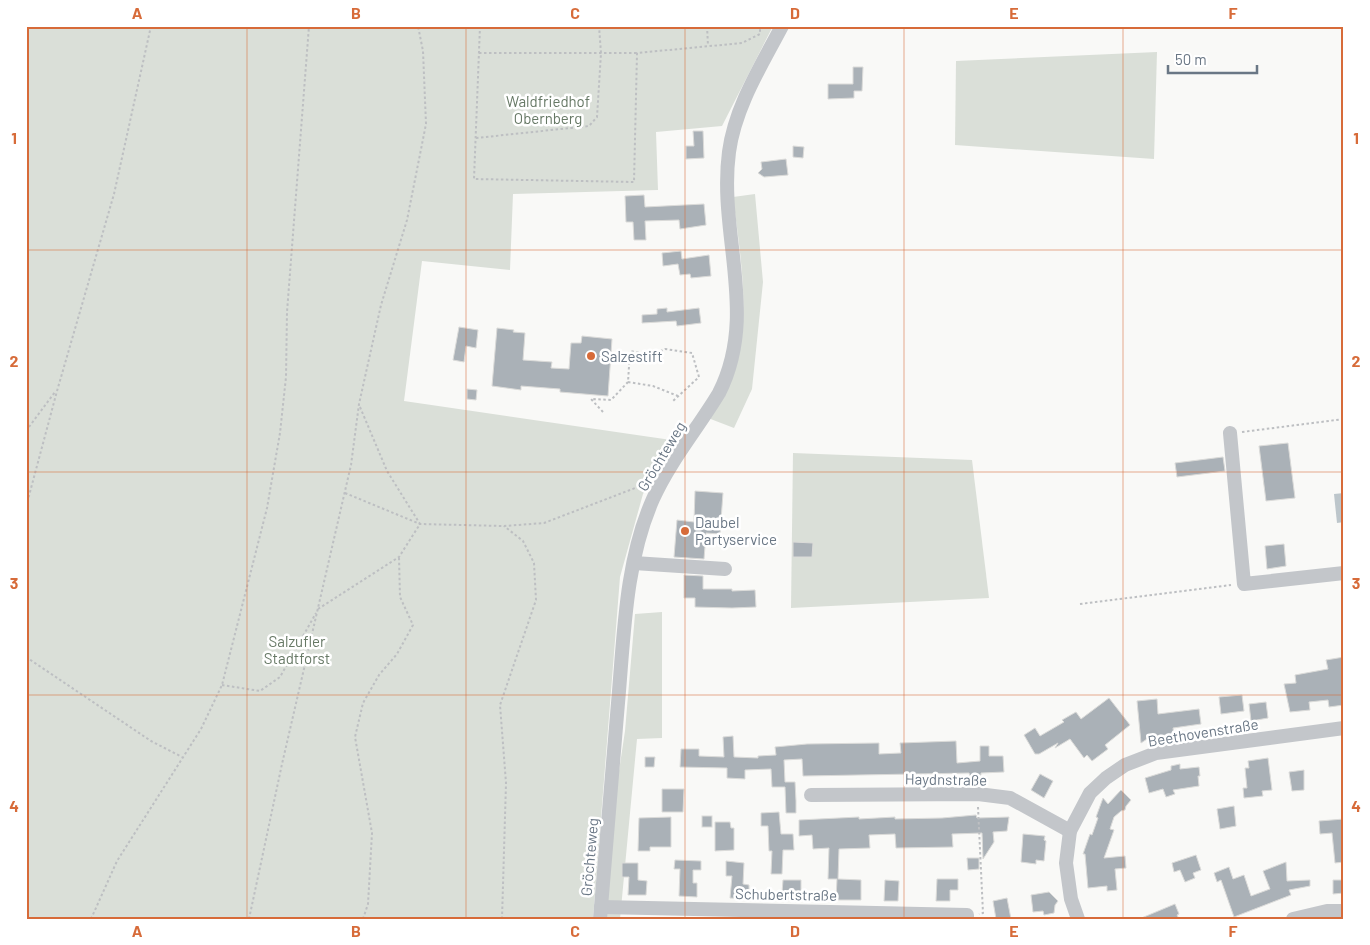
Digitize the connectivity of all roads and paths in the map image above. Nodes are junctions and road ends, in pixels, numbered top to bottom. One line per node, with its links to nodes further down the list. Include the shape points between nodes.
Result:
1 (152, 26): 15 (path, via 114,194)
2 (310, 26): 36 (path, via 280,433 267,508)
3 (418, 26): 18 (path, via 423,50 426,124 407,220 381,305)
4 (480, 26): 10 (path)
5 (600, 26): 11 (path)
6 (707, 26): 9 (path)
7 (760, 26): 9 (path, via 760,34 742,43)
8 (782, 26): 23 (street, Gröchteweg, via 739,112 729,154 728,198 738,302 733,356 719,393)
9 (708, 46): 12 (path)
10 (479, 53): 11 (path); 13 (path)
11 (601, 53): 12 (path); 13 (path, via 597,117 588,126)
12 (637, 53): 13 (path, via 634,182 474,179)
13 (476, 138)
14 (628, 382): 16 (path, via 653,386); 16 (path, via 630,351 652,355 665,349 692,353 700,377); 19 (path, via 611,400 591,399)
15 (57, 391): 21 (path); 25 (path)
16 (678, 396): 17 (path)
17 (673, 401)
18 (359, 404): 24 (path); 26 (path, via 387,471)
19 (603, 412)
20 (1344, 419): 22 (path)
21 (26, 431)
22 (1230, 433): 32 (street)
23 (659, 486): 27 (path, via 643,485 544,523); 29 (street, Gröchteweg, via 643,526)
24 (344, 492): 26 (path); 34 (path)
25 (26, 507)
26 (420, 524): 27 (path); 28 (path)
27 (504, 526): 48 (path, via 523,541 534,563 536,600 500,705 506,783)
28 (399, 557): 34 (path); 47 (path, via 400,597 413,625 363,703 354,737 372,833 368,904)
29 (634, 563): 30 (street); 43 (street, Gröchteweg, via 624,636)
30 (725, 568)
31 (1344, 573): 32 (street)
32 (1244, 584): 33 (path)
33 (1080, 604)
34 (318, 610): 36 (path, via 280,677 260,691); 46 (path)
35 (26, 657): 38 (path, via 151,741)
36 (222, 685): 38 (path)
37 (1344, 728): 41 (street, Beethovenstraße, via 1156,753 1106,778 1090,793)
38 (183, 757): 45 (path, via 117,860)
39 (978, 794): 40 (street, Haydnstraße); 41 (street, Haydnstraße, via 1010,798); 44 (path, via 983,913)
40 (811, 796)
41 (1070, 831): 49 (street, Beethovenstraße, via 1066,863 1071,899)
42 (1344, 911): 50 (street, via 1327,911)
43 (601, 913): 44 (street, Schubertstraße)
44 (967, 917)
45 (91, 919)
46 (249, 919)
47 (363, 919)
48 (502, 919)
49 (1078, 919)
50 (1293, 919)

